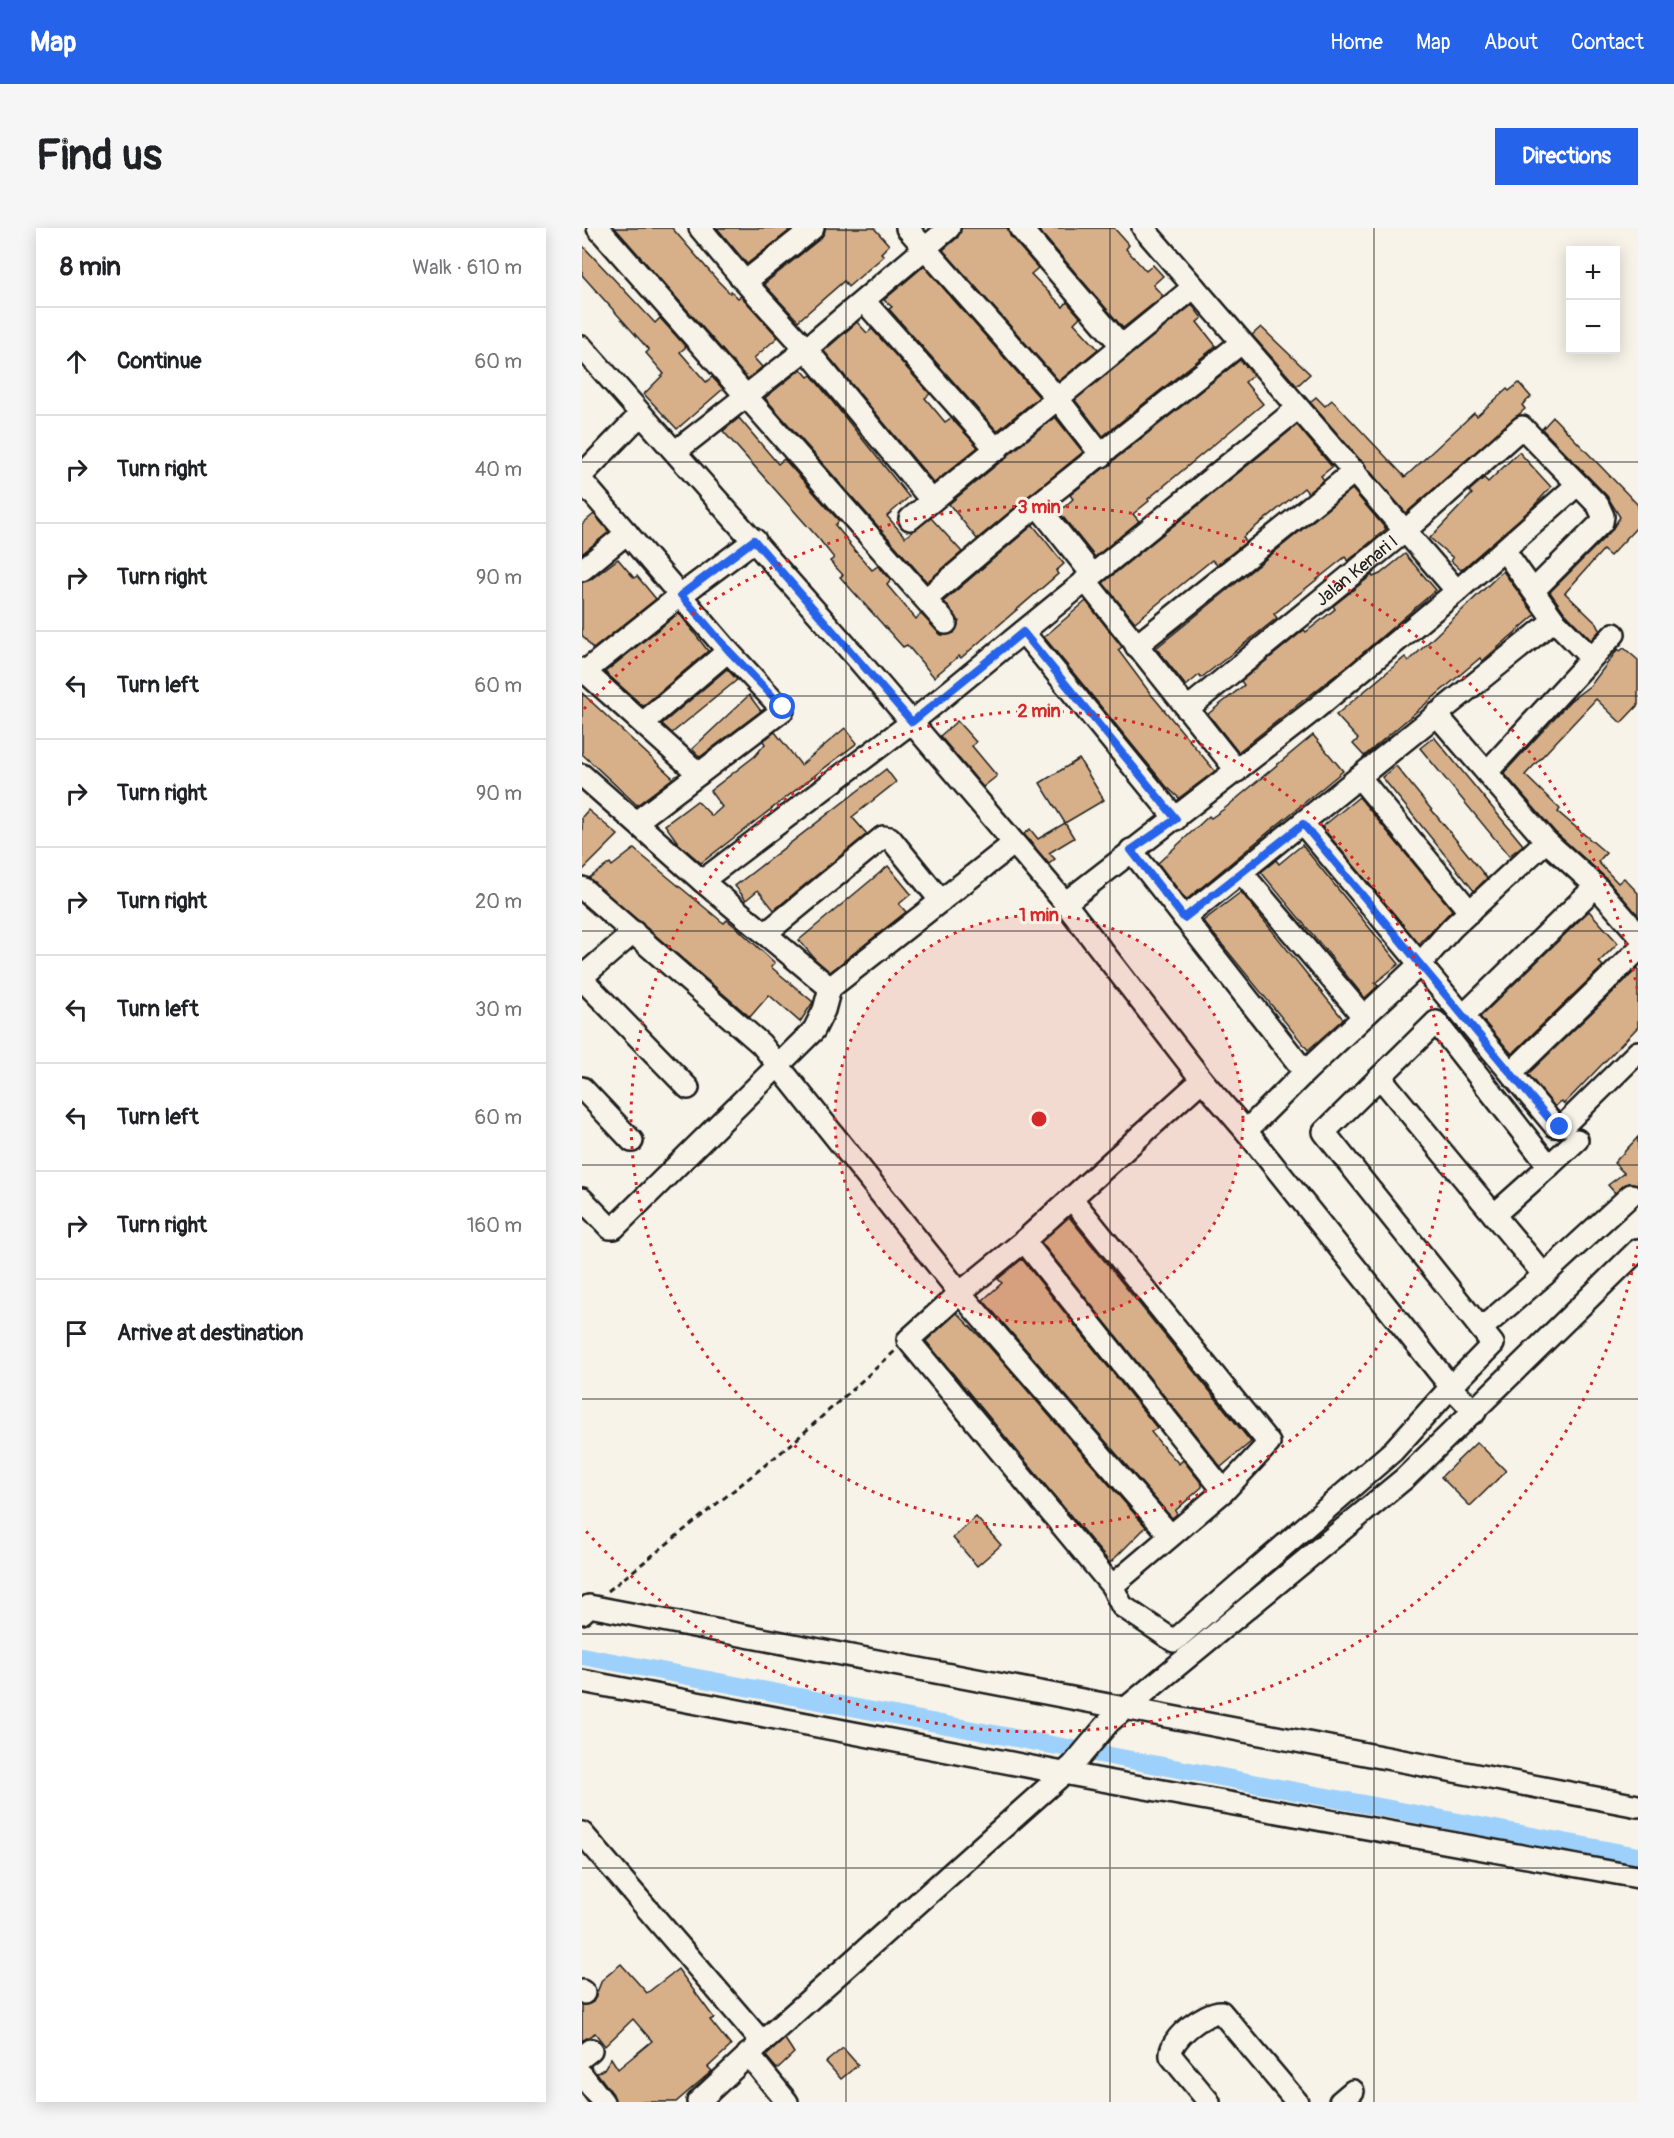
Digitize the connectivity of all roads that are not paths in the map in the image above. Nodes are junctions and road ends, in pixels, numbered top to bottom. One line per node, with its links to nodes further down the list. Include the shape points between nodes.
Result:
1 (598, 228): 16 (street)
2 (700, 228): 9 (street)
3 (813, 228): 9 (street)
4 (907, 228): 8 (street)
5 (949, 228): 8 (street)
6 (1020, 228): 13 (street)
7 (1143, 228): 10 (street)
8 (925, 249): 11 (street); 17 (street)
9 (744, 282): 15 (street)
10 (1194, 287): 12 (street); 13 (street)
11 (864, 302): 15 (street); 20 (street)
12 (1241, 343): 18 (street); 22 (street)
13 (1121, 345): 17 (street)
14 (582, 346): 19 (street)
15 (806, 349): 16 (street); 27 (street)
16 (746, 396): 21 (street); 39 (street)
17 (1058, 399): 20 (street); 22 (street)
18 (1298, 408): 23 (street); 35 (street)
19 (640, 415): 21 (street); 24 (street)
20 (997, 450): 27 (street)
21 (676, 451): 32 (street)
22 (1102, 456): 28 (street)
23 (1355, 471): 30 (street); 44 (street)
24 (582, 475)
25 (582, 481): 31 (street)
26 (1577, 485): 30 (street, Jalan Kenari I, via 1522,427); 33 (street); 36 (street, via 1598,505 1602,522)
27 (932, 501): 29 (street)
28 (1037, 505): 35 (street); 39 (street)
29 (910, 519)
30 (1405, 531): 37 (street); 48 (street, Jalan Kenari I)
31 (627, 533): 34 (street); 38 (street)
32 (754, 540): 38 (street); 50 (street)
33 (1504, 550): 36 (street); 37 (street)
34 (582, 570)
35 (1088, 577): 42 (street); 44 (street)
36 (1534, 590): 40 (street)
37 (1457, 591): 52 (street)
38 (681, 595): 45 (street); 47 (street)
39 (926, 599): 41 (street)
40 (1554, 620): 46 (street); 49 (street)
41 (946, 623)
42 (1023, 632): 50 (street); 57 (street)
43 (1614, 634): 46 (street)
44 (1136, 646): 48 (street)
45 (729, 651): 51 (street); 54 (street, via 783,710)
46 (1591, 657): 53 (street)
47 (583, 671): 51 (street)
48 (1187, 709): 52 (street)
49 (1436, 714): 53 (street); 56 (street)
50 (912, 722): 61 (street); 64 (street)
51 (643, 723): 54 (street)
52 (1237, 771): 57 (street)
53 (1487, 772): 60 (street)
54 (699, 774): 58 (street)
55 (582, 775): 58 (street)
56 (1360, 778): 59 (street); 69 (street)
57 (1176, 819): 62 (street)
58 (636, 822): 64 (street)
59 (1303, 824): 63 (street); 75 (street)
60 (1546, 841): 65 (street); 69 (street)
61 (1014, 844): 67 (street); 68 (street)
62 (1131, 850): 68 (street); 70 (street)
63 (1241, 872): 70 (street); 78 (street)
64 (702, 881): 72 (street)
65 (1596, 885): 73 (street); 79 (street)
66 (582, 888): 71 (street)
67 (941, 901): 72 (street, via 890,838 883,837); 77 (street)
68 (1065, 903): 85 (street)
69 (1470, 912): 75 (street)
70 (1184, 918): 82 (street)
71 (634, 932): 76 (street); 81 (street, via 732,1017)
72 (765, 934): 77 (street)
73 (1638, 934)
74 (1638, 950): 83 (street)
75 (1419, 965): 78 (street); 79 (street)
76 (582, 978): 87 (street)
77 (830, 988): 81 (street, via 814,1030)
78 (1363, 1016): 82 (street)
79 (1463, 1016): 83 (street)
80 (1638, 1052): 83 (street, via 1560,1127 1555,1126)
81 (779, 1066): 94 (street, via 614,1228); 99 (street)
82 (1305, 1072): 88 (street)
83 (1511, 1073)
84 (1380, 1077): 91 (street, via 1436,1022); 95 (street); 100 (street, via 1324,1132)
85 (1202, 1080): 88 (street); 93 (street)
86 (582, 1088): 90 (street)
87 (688, 1089)
88 (1246, 1131): 101 (street)
89 (1577, 1140): 91 (street)
90 (632, 1142)
91 (1549, 1166): 95 (street)
92 (1631, 1195): 98 (street)
93 (1071, 1198): 96 (street); 103 (street, via 1269,1443)
94 (582, 1199)
95 (1494, 1215): 98 (street)
96 (1024, 1241): 99 (street); 103 (street)
97 (1638, 1250): 102 (street)
98 (1544, 1275): 100 (street)
99 (960, 1293): 104 (street); 105 (street, via 908,1340)
100 (1481, 1329): 101 (street, via 1492,1344)
101 (1451, 1387): 102 (street); 107 (street, via 1393,1451)
102 (1475, 1412): 109 (street, via 1354,1522)
103 (1224, 1491): 104 (street)
104 (1170, 1535): 105 (street)
105 (1112, 1587): 107 (street, via 1122,1606)
106 (586, 1610): 110 (street)
107 (1174, 1641): 109 (street)
108 (582, 1681): 111 (street)
109 (1149, 1690): 110 (street)
110 (1126, 1708): 111 (street); 112 (street)
111 (1068, 1769): 114 (street); 115 (street)
112 (1638, 1806)
113 (582, 1833): 115 (street)
114 (1638, 1877)
115 (755, 2048): 118 (street); 119 (street)
116 (582, 2075): 117 (street)
117 (603, 2102)
118 (698, 2102)
119 (787, 2102)
120 (1209, 2102): 121 (street, via 1171,2056 1170,2049 1212,2012 1221,2012)
121 (1297, 2102)

